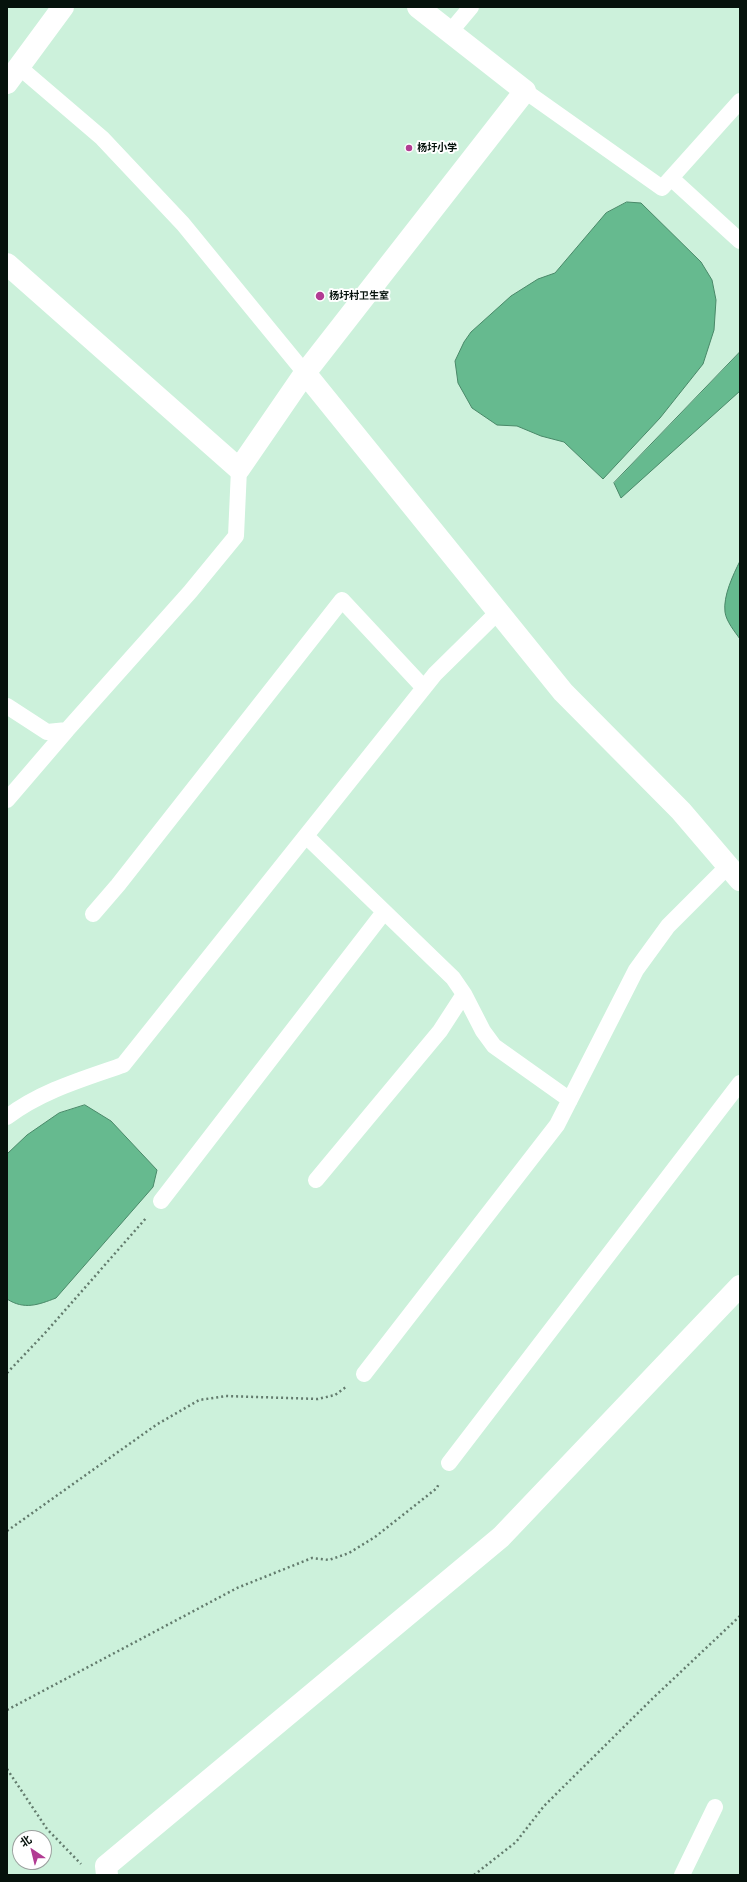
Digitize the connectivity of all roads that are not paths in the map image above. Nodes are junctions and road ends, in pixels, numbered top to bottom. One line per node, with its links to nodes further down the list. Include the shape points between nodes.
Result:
1 (63, 7): 5 (street)
2 (418, 7): 4 (street)
3 (471, 7): 4 (lane)
4 (450, 32): 6 (street)
5 (13, 75): 11 (lane, via 102,138 183,224)
6 (526, 91): 8 (lane, via 662,188); 11 (street)
7 (740, 101): 8 (lane)
8 (671, 178): 9 (lane)
9 (740, 241)
10 (7, 264): 12 (street)
11 (305, 373): 12 (street); 13 (street)
12 (239, 469): 16 (lane, via 236,536 190,592)
13 (498, 612): 14 (lane); 19 (street, via 563,692 681,811)
14 (424, 688): 18 (lane); 21 (lane, via 342,600)
15 (7, 706): 16 (lane, via 47,732)
16 (67, 730): 17 (lane)
17 (7, 800)
18 (306, 836): 20 (lane); 25 (lane, via 123,1065 60,1086)
19 (734, 873): 24 (lane, via 668,926 636,970)
20 (384, 912): 22 (lane, via 453,978); 27 (lane)
21 (93, 914)
22 (464, 994): 24 (lane, via 483,1031 494,1046); 26 (lane, via 440,1031)
23 (740, 1083): 30 (lane)
24 (570, 1100): 29 (lane, via 557,1125)
25 (7, 1117)
26 (316, 1180)
27 (161, 1201)
28 (740, 1286): 32 (street, via 502,1537 106,1866)
29 (364, 1374)
30 (449, 1463)
31 (715, 1807): 33 (lane)
32 (107, 1875)
33 (682, 1875)

